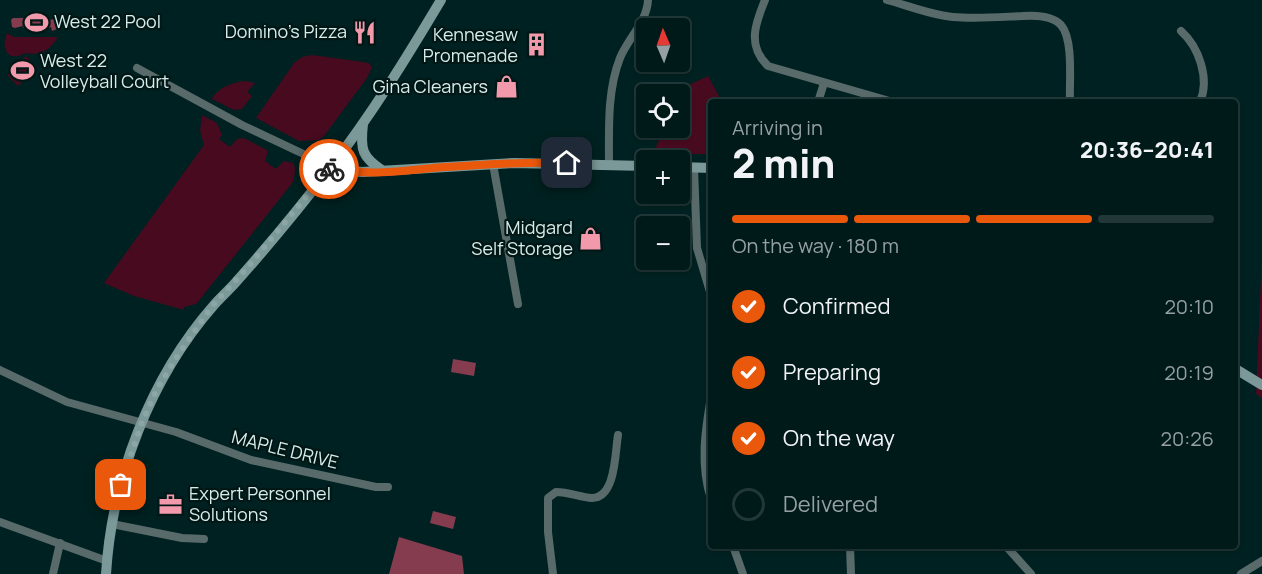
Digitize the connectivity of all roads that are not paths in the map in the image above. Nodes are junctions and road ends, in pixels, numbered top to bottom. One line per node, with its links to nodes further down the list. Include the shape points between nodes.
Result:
1 (441, 0): 12 (main road)
2 (648, 0): 14 (street, via 647,10 626,45 614,79)
3 (765, 0): 7 (street, via 754,37 760,58 768,66)
4 (887, 0): 10 (street, via 953,17 1029,15 1054,20 1066,34)
5 (1181, 31): 11 (street, via 1195,47 1202,68)
6 (137, 69): 16 (street, via 242,125)
7 (824, 83): 8 (street); 9 (street)
8 (819, 99)
9 (882, 99)
10 (1070, 99)
11 (1201, 99)
12 (363, 124): 16 (main road); 20 (main road, via 363,153)
13 (493, 164): 14 (main road); 20 (main road); 22 (street)
14 (609, 164): 15 (main road)
15 (636, 165)
16 (331, 166): 20 (main road, via 348,171); 27 (main road, via 200,324 165,375)
17 (690, 168): 18 (main road)
18 (694, 168): 19 (main road); 21 (street, via 697,248)
19 (708, 168)
20 (384, 171)
21 (708, 285)
22 (518, 304)
23 (0, 370): 27 (street, MAPLE DRIVE, via 67,402)
24 (1238, 370): 25 (main road)
25 (1262, 385)
26 (708, 418): 29 (street, via 704,445)
27 (142, 422): 30 (street, MAPLE DRIVE, via 251,460); 32 (main road, via 129,455)
28 (618, 435): 42 (street, via 607,493 590,498 556,492 548,498 544,532)
29 (708, 486)
30 (388, 487)
31 (1, 524): 34 (street)
32 (112, 524): 33 (street); 38 (main road)
33 (204, 539)
34 (60, 543): 38 (street); 40 (street)
35 (734, 549): 43 (street)
36 (850, 549): 44 (street)
37 (1009, 549): 45 (street)
38 (107, 561): 41 (main road)
39 (1262, 561): 46 (street)
40 (53, 574)
41 (106, 574)
42 (553, 574)
43 (743, 574)
44 (851, 574)
45 (1031, 574)
46 (1242, 574)

